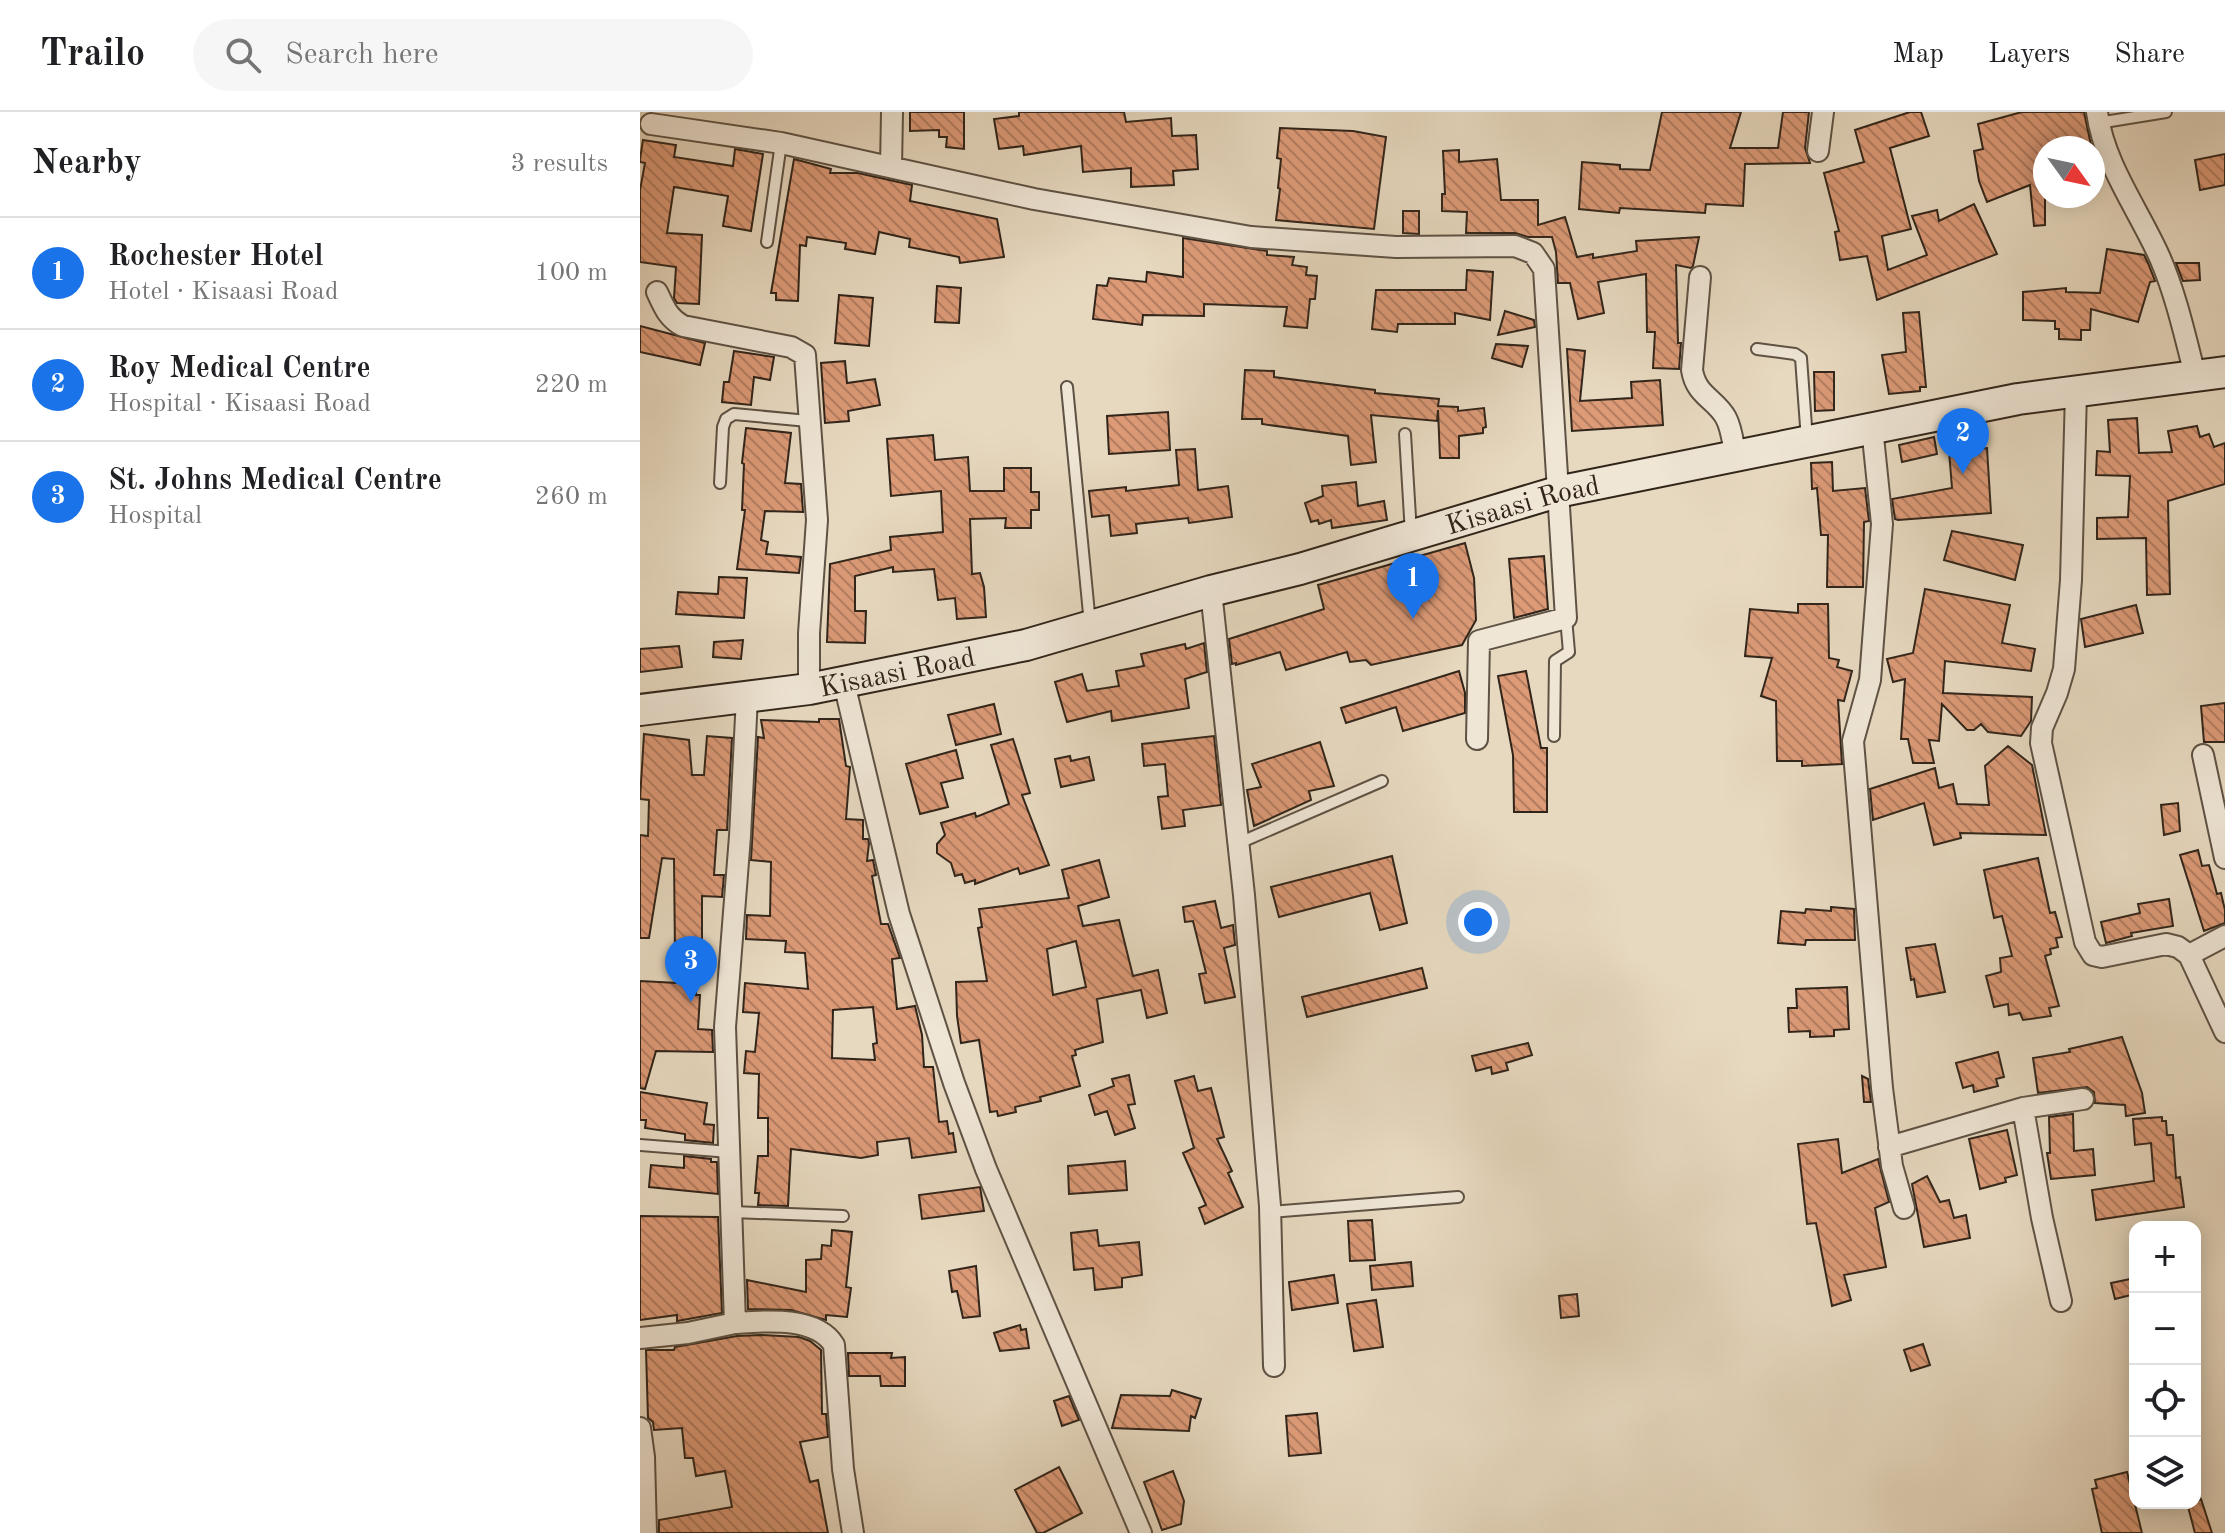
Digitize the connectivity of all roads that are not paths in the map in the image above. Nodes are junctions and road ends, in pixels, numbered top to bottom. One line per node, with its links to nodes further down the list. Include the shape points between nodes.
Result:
1 (892, 112): 8 (street)
2 (1823, 112): 7 (street)
3 (2166, 112): 4 (lane)
4 (2097, 118): 14 (street, via 2109,156 2171,286)
5 (651, 124): 6 (street)
6 (781, 143): 8 (street); 9 (lane)
7 (1818, 151)
8 (891, 167): 23 (street, via 1034,199 1251,237 1525,249 1544,269)
9 (767, 242)
10 (1700, 277): 21 (street, via 1694,379 1726,417)
11 (657, 292): 17 (street, via 673,321 683,326 800,350 807,365)
12 (1757, 349): 20 (lane, via 1801,358)
13 (2225, 372): 14 (main road, Kisaasi Road)
14 (2195, 375): 16 (main road, Kisaasi Road)
15 (1067, 387): 27 (lane)
16 (2076, 392): 18 (main road, Kisaasi Road); 39 (street, via 2064,669 2041,743 2089,950 2102,957 2166,944)
17 (808, 421): 22 (lane, via 734,414 726,419); 29 (street, via 817,520)
18 (1872, 427): 20 (main road, Kisaasi Road); 44 (street, via 1882,524 1870,680 1853,741)
19 (1405, 434): 24 (lane)
20 (1807, 442): 21 (main road, Kisaasi Road)
21 (1736, 457): 23 (main road, Kisaasi Road)
22 (720, 483)
23 (1557, 492): 24 (main road, Kisaasi Road); 26 (street)
24 (1411, 536): 25 (main road, Kisaasi Road)
25 (1211, 591): 27 (main road, Kisaasi Road); 36 (street)
26 (1566, 618): 32 (lane, via 1569,652 1555,661); 33 (street, via 1479,641)
27 (1091, 626): 28 (main road, Kisaasi Road)
28 (844, 683): 29 (main road, Kisaasi Road); 58 (street, via 899,914 954,1083)
29 (809, 689): 30 (main road, Kisaasi Road)
30 (747, 697): 31 (main road, Kisaasi Road); 45 (street, via 725,1027)
31 (640, 710)
32 (1554, 736)
33 (1477, 739)
34 (2203, 755): 37 (street)
35 (1382, 781): 36 (lane)
36 (1239, 843): 49 (street)
37 (2225, 858)
38 (2225, 936): 39 (street)
39 (2189, 955): 40 (street)
40 (2225, 1032)
41 (2083, 1099): 42 (street)
42 (2023, 1108): 44 (street); 51 (street)
43 (640, 1145): 45 (lane)
44 (1889, 1147): 47 (street)
45 (730, 1152): 48 (street)
46 (1458, 1197): 49 (lane)
47 (1904, 1208)
48 (732, 1212): 50 (lane); 52 (street)
49 (1270, 1212): 54 (street)
50 (843, 1216)
51 (2061, 1301)
52 (735, 1323): 53 (street); 57 (street, via 792,1323 817,1329 834,1345)
53 (640, 1338)
54 (1274, 1366)
55 (640, 1428): 56 (street)
56 (646, 1533)
57 (853, 1533)
58 (1141, 1533)

